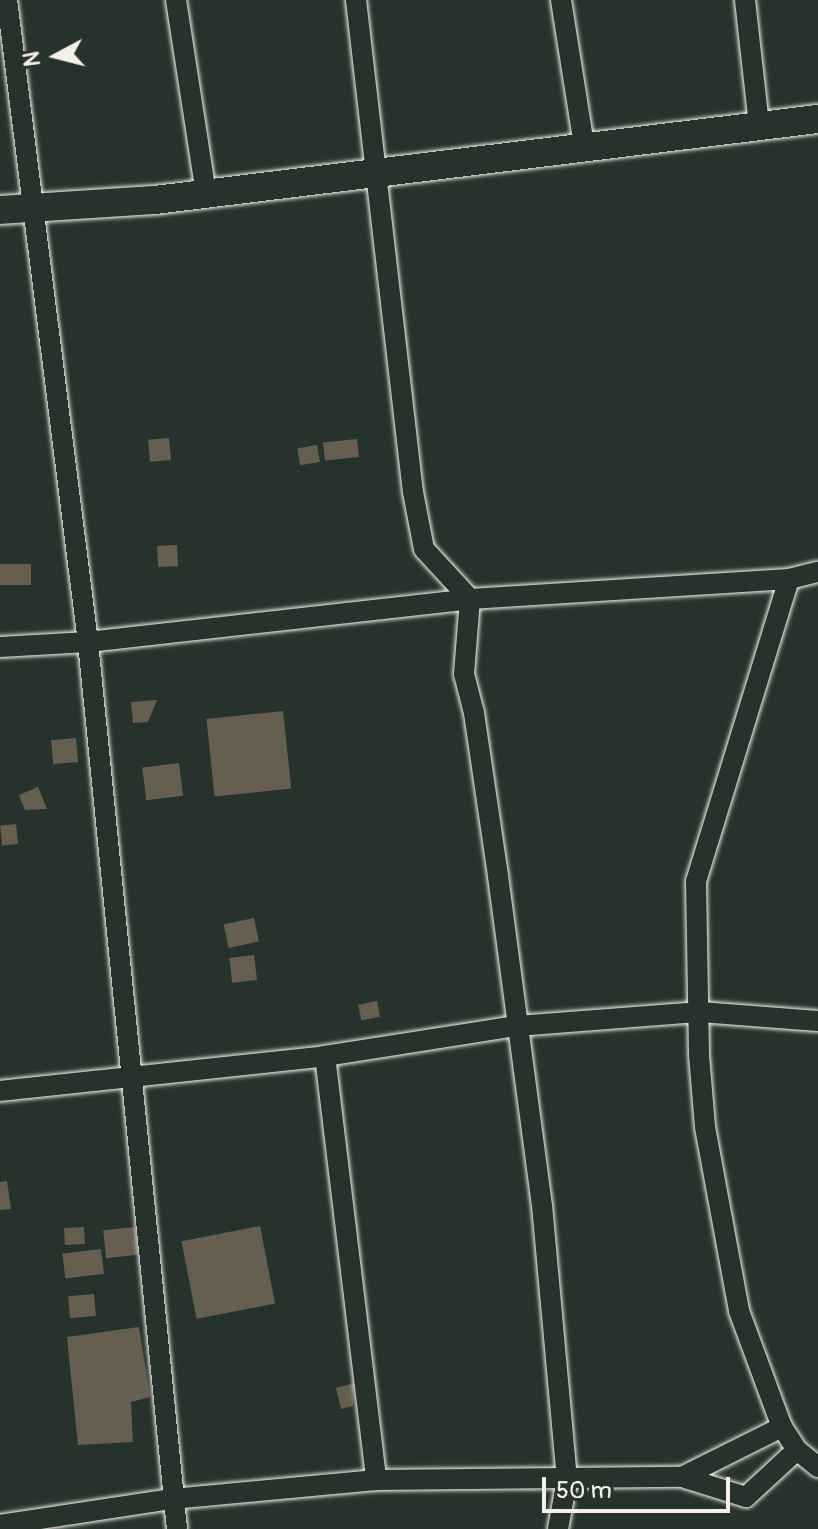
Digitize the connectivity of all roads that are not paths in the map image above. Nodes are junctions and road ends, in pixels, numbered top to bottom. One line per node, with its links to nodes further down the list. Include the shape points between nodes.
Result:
1 (7, 0): 11 (street)
2 (176, 0): 10 (street)
3 (356, 0): 9 (street)
4 (561, 0): 8 (street)
5 (745, 0): 7 (street)
6 (818, 119): 7 (street)
7 (759, 124): 8 (street)
8 (584, 145): 9 (street)
9 (377, 174): 10 (street); 15 (street, via 424,549)
10 (206, 194): 11 (street)
11 (31, 207): 12 (street); 16 (street)
12 (0, 210)
13 (818, 572): 14 (street)
14 (789, 579): 15 (street); 18 (street, via 696,881)
15 (470, 599): 16 (street); 20 (street, via 464,674 474,713)
16 (88, 642): 17 (street); 22 (street)
17 (0, 647)
18 (700, 1012): 19 (street); 20 (street); 24 (street, via 705,1127 739,1311)
19 (818, 1021)
20 (517, 1026): 21 (street); 29 (street, via 542,1205)
21 (325, 1056): 22 (street); 28 (street)
22 (130, 1077): 23 (street); 30 (street)
23 (0, 1091)
24 (782, 1427): 25 (street); 27 (street)
25 (797, 1450): 26 (street); 27 (street, via 746,1497)
26 (818, 1467)
27 (682, 1477): 29 (street)
28 (376, 1480): 29 (street); 30 (street)
29 (567, 1480): 33 (street)
30 (172, 1499): 31 (street); 32 (street)
31 (0, 1525)
32 (177, 1529)
33 (558, 1529)

